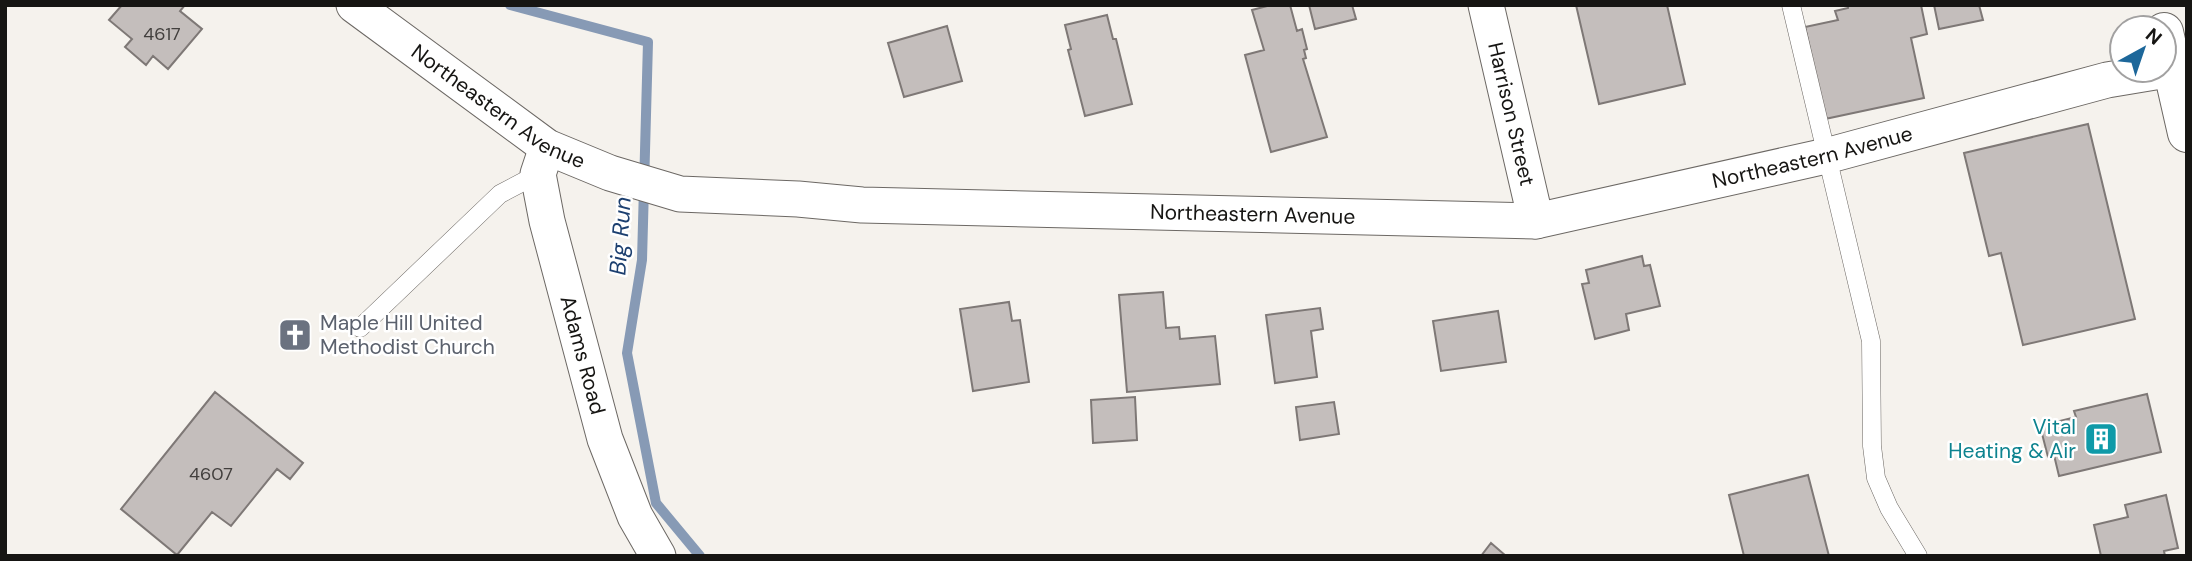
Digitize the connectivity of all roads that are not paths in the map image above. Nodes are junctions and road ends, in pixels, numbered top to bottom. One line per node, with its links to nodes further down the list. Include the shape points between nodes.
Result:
1 (354, 5): 7 (street, Northeastern Avenue)
2 (1486, 5): 8 (street, Harrison Street)
3 (1791, 5): 6 (lane)
4 (2180, 68): 5 (street); 6 (street, Northeastern Avenue, via 2107,80)
5 (2187, 133)
6 (1826, 156): 8 (street, Northeastern Avenue); 11 (lane, via 1871,341 1872,446 1877,478)
7 (542, 160): 8 (street, Northeastern Avenue, via 610,173 680,194 862,205); 9 (lane); 10 (street, Adams Road, via 547,221 605,439 635,516)
8 (1536, 221)
9 (359, 328)
10 (658, 556)
11 (1918, 556)

